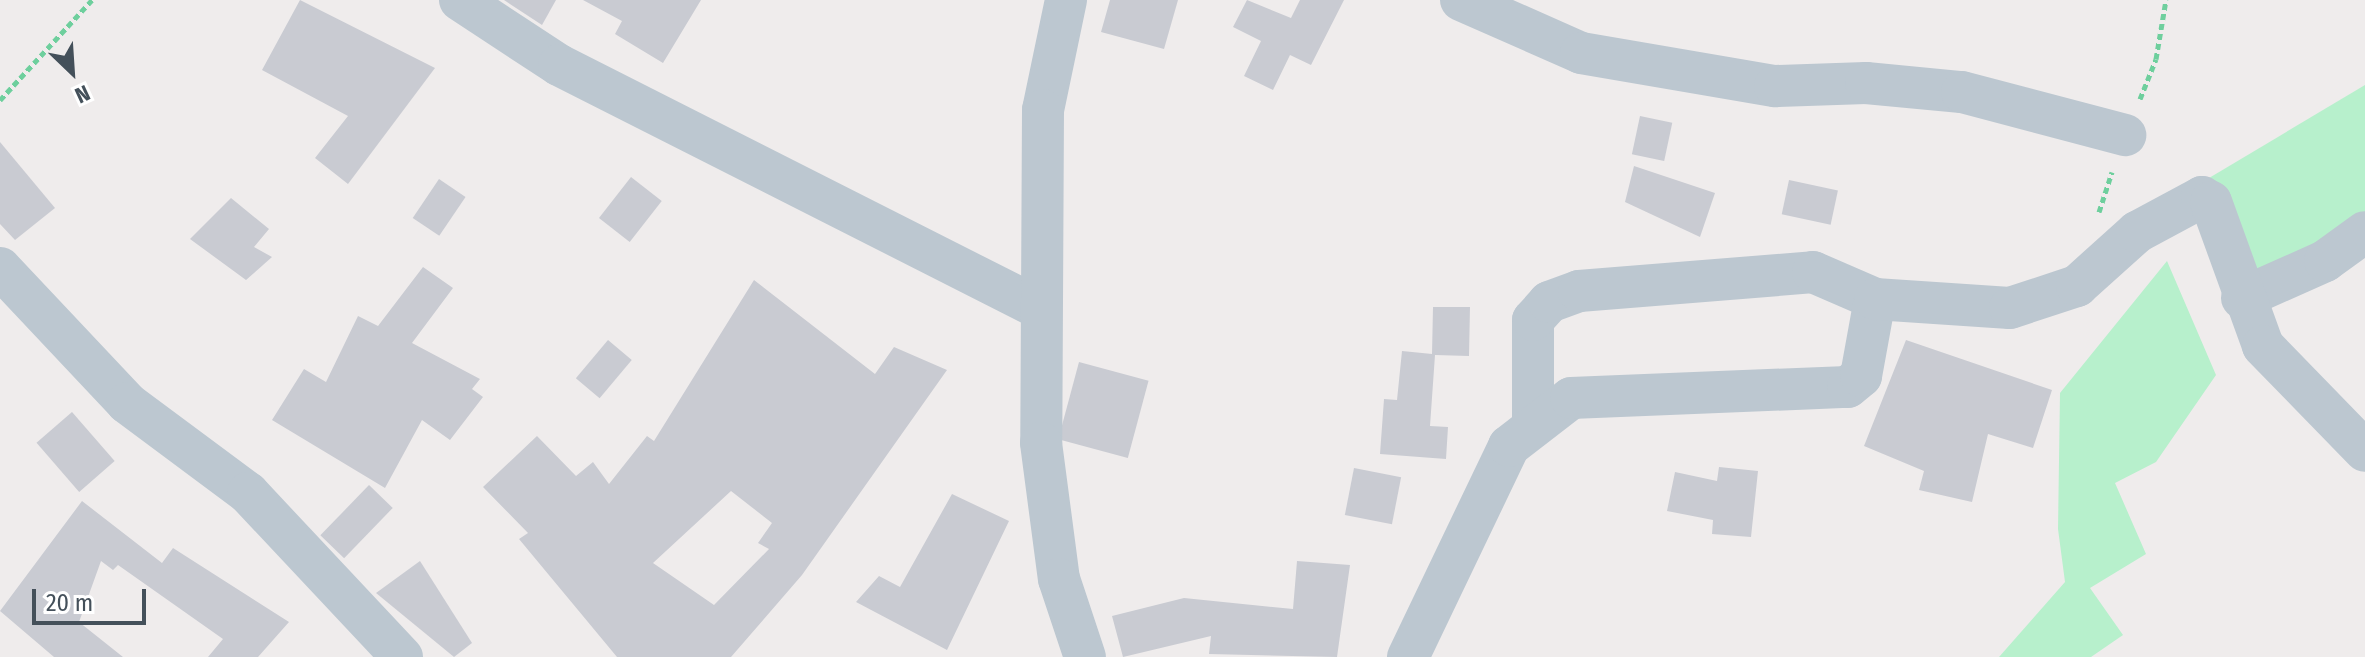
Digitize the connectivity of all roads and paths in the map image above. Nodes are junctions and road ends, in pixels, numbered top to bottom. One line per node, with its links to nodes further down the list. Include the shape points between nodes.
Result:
1 (92, 0): 5 (path)
2 (460, 0): 11 (street, via 559,65)
3 (1066, 0): 11 (street, via 1043,110)
4 (1461, 0): 6 (street, via 1581,53 1775,86 1866,83 1962,92)
5 (0, 100)
6 (2125, 135)
7 (2365, 232): 9 (street, via 2325,261)
8 (0, 268): 14 (street, via 127,403 248,493)
9 (2242, 298): 10 (street, via 2211,202 2202,197 2137,232 2077,286 2010,308); 13 (street, via 2263,346)
10 (1875, 299): 12 (street, via 1861,376 1848,387 1571,398); 12 (street, via 1813,272 1579,291 1549,302 1533,320)
11 (1039, 308): 15 (street, via 1041,443 1059,579)
12 (1533, 421): 16 (street, via 1509,446)
13 (2365, 451)
14 (402, 657)
15 (1085, 657)
16 (1408, 657)

